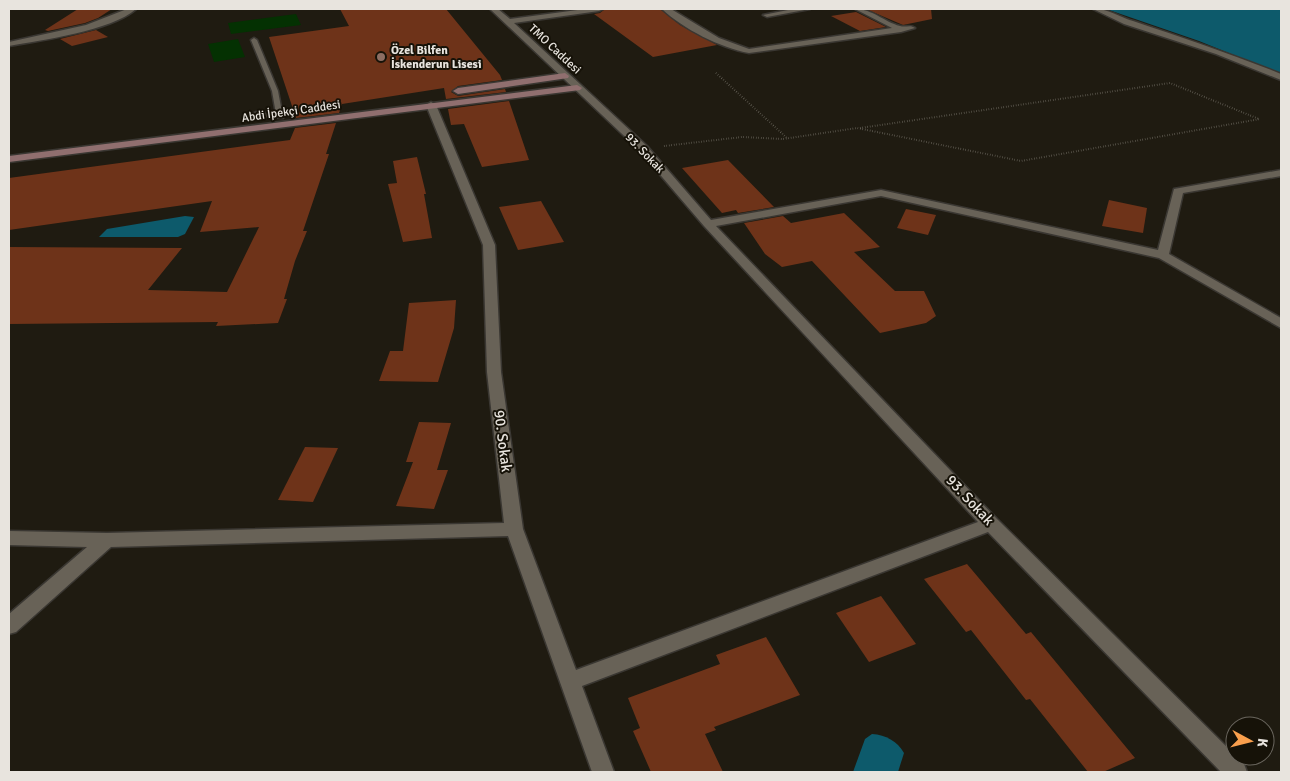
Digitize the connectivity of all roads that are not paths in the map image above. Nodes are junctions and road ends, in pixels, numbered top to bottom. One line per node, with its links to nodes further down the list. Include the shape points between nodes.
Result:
1 (132, 9): 13 (street, via 91,25)
2 (494, 9): 9 (street, TMO Caddesi)
3 (599, 9): 9 (street)
4 (666, 9): 11 (street, via 716,40 735,49 749,51)
5 (806, 9): 8 (street)
6 (859, 9): 11 (street)
7 (1097, 9): 15 (street)
8 (767, 15)
9 (508, 22): 14 (street, TMO Caddesi)
10 (911, 28): 11 (street)
11 (901, 30)
12 (254, 40): 21 (lane, via 275,91)
13 (9, 44)
14 (565, 76): 16 (street, TMO Caddesi); 17 (street)
15 (1281, 77)
16 (577, 88): 19 (street, Abdi İpekçi Caddesi); 25 (street, 93. Sokak, via 643,148)
17 (449, 93)
18 (410, 98): 21 (street, Abdi İpekçi Caddesi)
19 (431, 105): 23 (street, Abdi İpekçi Caddesi); 29 (street, 90. Sokak, via 489,245 494,372)
20 (256, 114): 21 (lane)
21 (280, 116): 22 (street, Abdi İpekçi Caddesi)
22 (9, 152)
23 (9, 159)
24 (1281, 173): 26 (street, via 1178,191)
25 (708, 224): 26 (street, via 881,192); 28 (street, 93. Sokak)
26 (1163, 254): 27 (street)
27 (1281, 324)
28 (992, 524): 33 (street); 35 (street, 93. Sokak)
29 (514, 529): 31 (street); 33 (street, 90. Sokak)
30 (9, 538): 31 (street)
31 (107, 540): 32 (street)
32 (9, 626)
33 (570, 681): 34 (street, 90. Sokak)
34 (603, 772)
35 (1236, 772)

